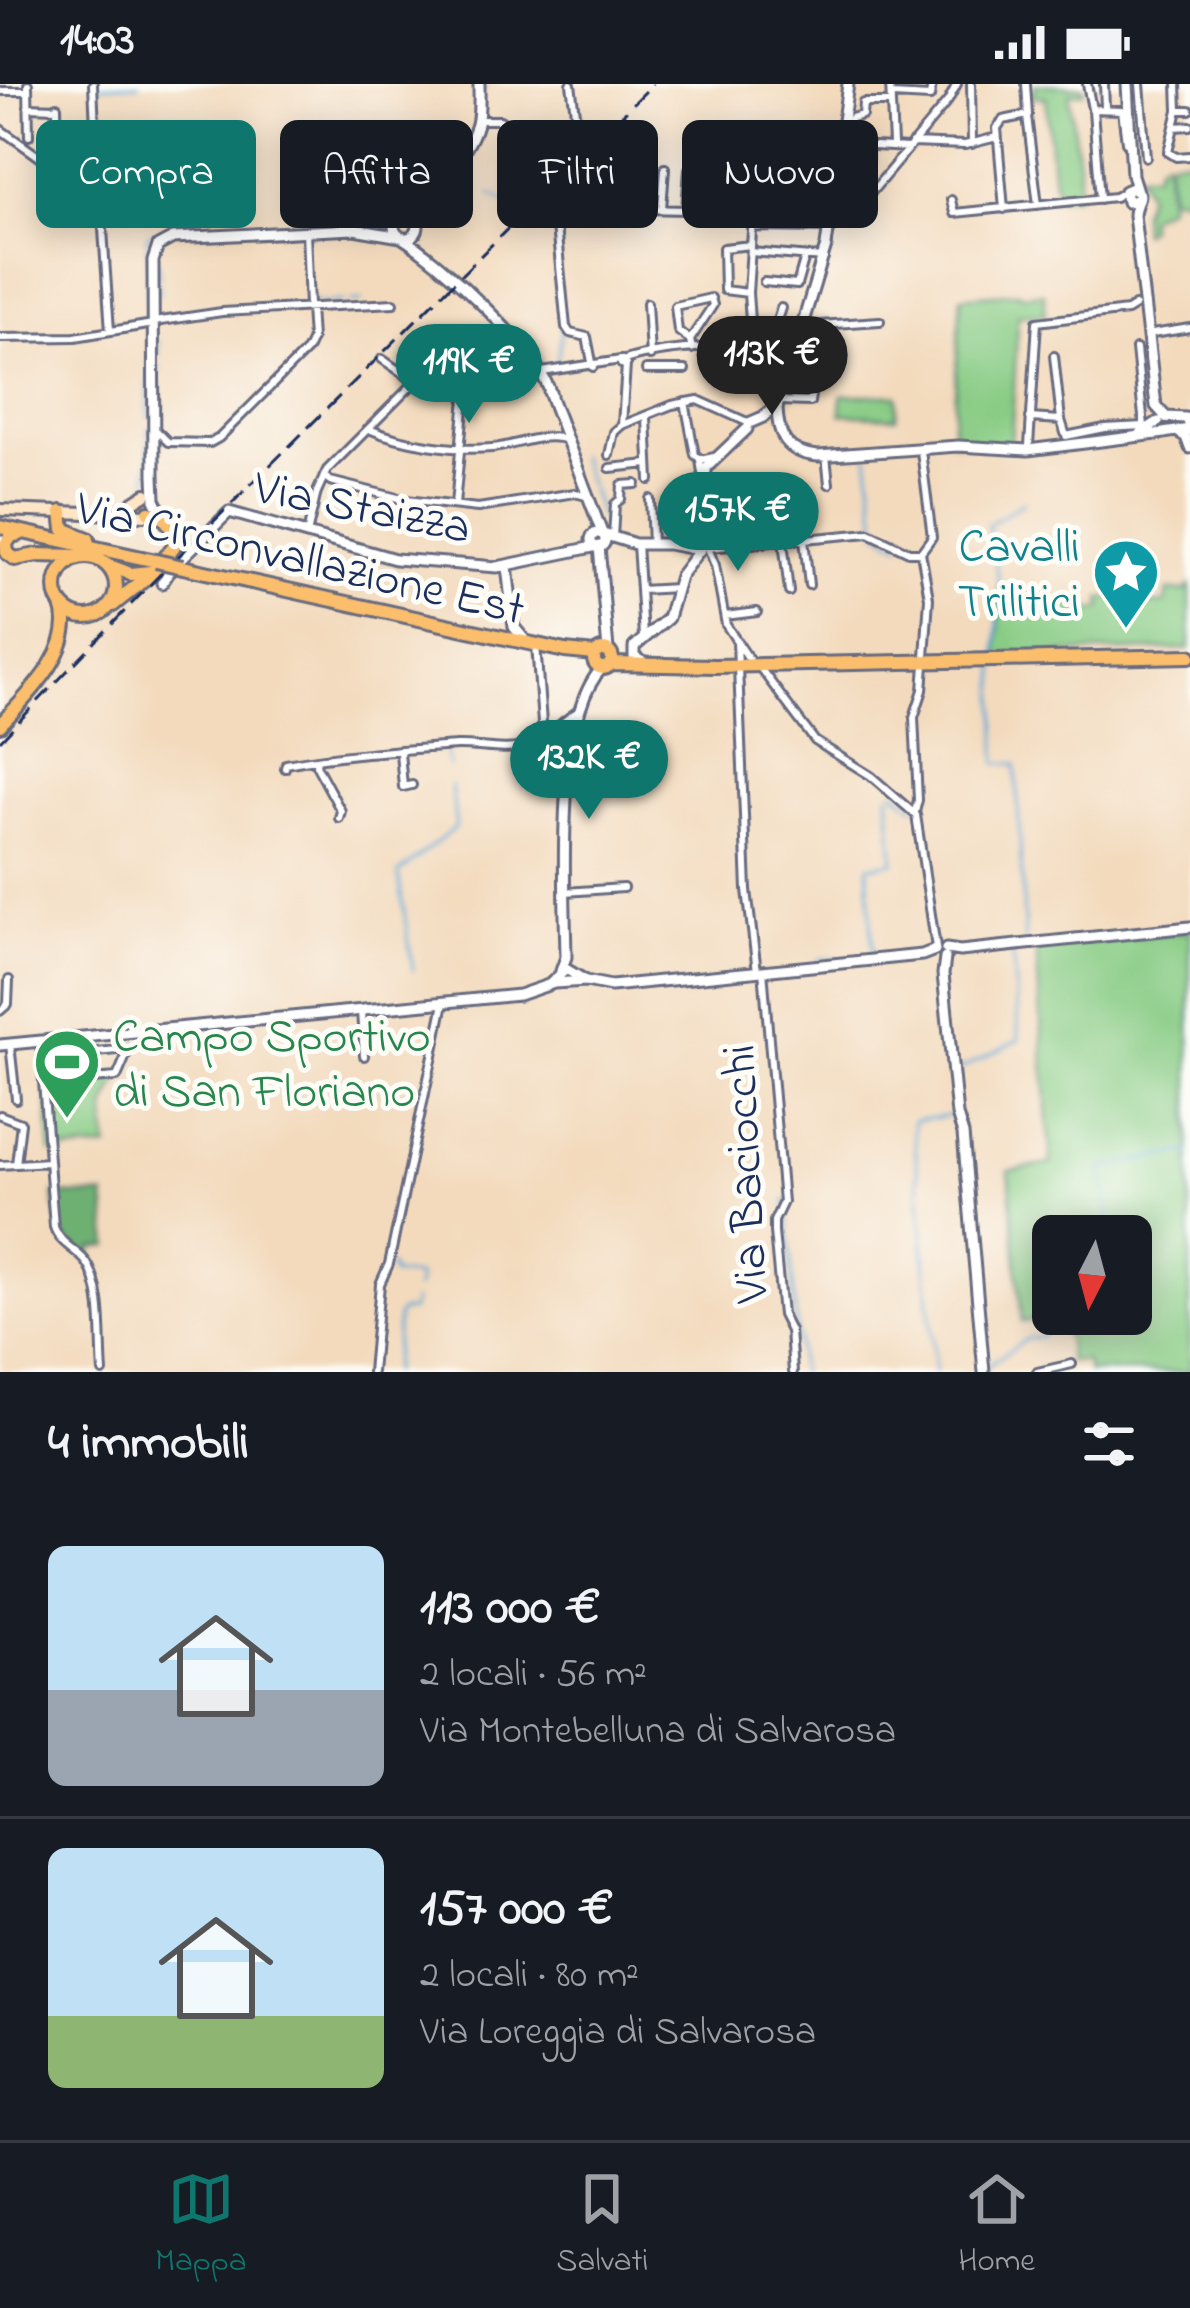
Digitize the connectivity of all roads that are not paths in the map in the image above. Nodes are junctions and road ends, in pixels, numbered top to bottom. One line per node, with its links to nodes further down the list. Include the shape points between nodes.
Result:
1 (93, 84): 24 (street)
2 (479, 84): 25 (street)
3 (571, 84): 25 (street, via 580,149 528,198 515,192 507,125)
4 (848, 84): 26 (street)
5 (890, 84): 16 (street)
6 (932, 84): 16 (street, via 929,97)
7 (958, 84): 37 (street)
8 (971, 84): 38 (street)
9 (1026, 84): 22 (street)
10 (1087, 84): 19 (street)
11 (1104, 84): 18 (street)
12 (1131, 84): 34 (street); 40 (street); 45 (street)
13 (1177, 84): 20 (street)
14 (28, 88): 15 (street); 17 (street)
15 (0, 92)
16 (892, 99): 27 (street, via 863,103 862,115); 36 (street)
17 (28, 107): 23 (street, via 57,107); 32 (street)
18 (1105, 107): 19 (street); 34 (street, via 1123,111)
19 (1093, 110): 46 (street)
20 (1178, 110): 21 (street); 29 (street)
21 (1190, 110)
22 (1027, 116): 33 (street, via 1001,121); 48 (street)
23 (57, 120)
24 (95, 120)
25 (479, 120): 31 (street)
26 (844, 120)
27 (850, 120)
28 (1190, 126): 29 (street)
29 (1174, 127): 39 (street, via 1168,152)
30 (0, 129): 82 (street, via 96,196)
31 (473, 132)
32 (29, 136)
33 (994, 139): 38 (street); 49 (street)
34 (1126, 142): 45 (street)
35 (878, 145): 36 (street)
36 (893, 145): 37 (street)
37 (910, 145): 38 (street); 43 (street)
38 (967, 145)
39 (1190, 156)
40 (1146, 158)
41 (664, 168): 51 (street)
42 (878, 176): 43 (street)
43 (886, 177): 44 (street)
44 (878, 186)
45 (1127, 196): 46 (street); 75 (street)
46 (1100, 199): 48 (street)
47 (951, 200): 49 (street, via 954,213)
48 (1038, 205): 49 (street)
49 (1004, 208)
50 (658, 209): 51 (street)
51 (662, 209): 52 (street)
52 (682, 209)
53 (357, 228): 60 (street)
54 (394, 228): 62 (street)
55 (417, 228): 62 (street)
56 (419, 228): 68 (street)
57 (556, 228): 99 (street, via 566,327 586,338)
58 (752, 228): 65 (street)
59 (830, 228): 67 (street)
60 (354, 229): 61 (street); 62 (street)
61 (306, 231): 73 (street); 77 (street, via 162,242 153,256)
62 (401, 237): 68 (street)
63 (711, 246): 64 (street)
64 (724, 247): 65 (street); 70 (street, via 724,290)
65 (751, 249): 66 (street); 70 (street)
66 (805, 256): 67 (street); 69 (street, via 797,286)
67 (824, 258): 79 (street)
68 (433, 259): 96 (street)
69 (764, 282)
70 (748, 293): 81 (street)
71 (394, 303): 73 (street)
72 (647, 303): 93 (street)
73 (310, 307): 77 (street); 122 (street, via 307,351 222,436)
74 (781, 308): 81 (street, via 774,330)
75 (1138, 311): 83 (street); 98 (street); 113 (street, via 1037,322); 115 (street)
76 (880, 321): 79 (street)
77 (160, 322): 82 (street); 110 (street)
78 (736, 324): 86 (street)
79 (804, 326): 91 (street)
80 (1190, 328): 83 (street)
81 (751, 330): 87 (street)
82 (110, 332): 84 (street)
83 (1152, 334): 98 (street)
84 (0, 338)
85 (690, 340): 85 (street, via 678,331 675,306 711,298); 89 (street)
86 (719, 348): 87 (street); 89 (street)
87 (752, 348): 88 (street)
88 (767, 348): 91 (street); 103 (street)
89 (692, 349): 93 (street)
90 (1136, 349): 114 (street, via 1144,426 1066,436)
91 (796, 353): 109 (street)
92 (815, 353): 109 (street, via 830,352 811,402)
93 (652, 355): 97 (street); 100 (street)
94 (1054, 356): 114 (street)
95 (382, 358): 106 (street)
96 (532, 358): 104 (street); 105 (street)
97 (624, 364): 99 (street); 116 (street)
98 (1151, 364): 115 (street)
99 (593, 367): 104 (street)
100 (659, 369): 101 (street); 102 (street)
101 (646, 370)
102 (686, 370)
103 (770, 373)
104 (545, 375): 105 (street); 121 (street)
105 (521, 378): 107 (street)
106 (412, 386): 107 (street); 111 (street)
107 (466, 387): 123 (street)
108 (685, 402): 112 (street); 117 (street, via 707,401); 131 (street)
109 (776, 411): 117 (street); 129 (street, via 791,449)
110 (154, 412): 122 (street); 134 (street)
111 (382, 414): 119 (street); 120 (street)
112 (646, 418): 116 (street); 132 (street)
113 (1030, 418): 114 (street); 125 (street)
114 (1061, 419)
115 (1158, 424): 118 (street); 125 (street); 125 (street)
116 (622, 425): 128 (street)
117 (745, 425): 130 (street)
118 (1187, 426): 126 (street)
119 (369, 428): 120 (street); 135 (street)
120 (384, 433): 123 (street)
121 (562, 435): 123 (street); 140 (street, via 583,475)
122 (168, 442): 134 (street)
123 (460, 446): 143 (street)
124 (999, 448): 125 (street); 125 (street); 127 (street)
125 (1033, 448)
126 (1190, 448)
127 (921, 451): 129 (street); 159 (street, via 932,538)
128 (609, 455)
129 (826, 456): 139 (street)
130 (714, 457): 131 (street); 136 (street)
131 (700, 459): 136 (street)
132 (649, 464): 133 (street); 137 (street)
133 (610, 468)
134 (154, 474): 141 (street)
135 (329, 477): 143 (street, via 400,500); 150 (street, via 318,488)
136 (703, 479): 158 (street)
137 (650, 480)
138 (636, 484): 155 (street, via 622,485)
139 (829, 484)
140 (581, 492): 143 (street, via 493,508); 155 (street, via 593,502)
141 (150, 495): 146 (main road); 147 (main road); 148 (street)
142 (650, 500): 157 (street)
143 (454, 505)
144 (0, 509): 145 (main road)
145 (62, 512): 146 (main road); 162 (main road, via 68,532)
146 (115, 513): 147 (main road)
147 (146, 513): 148 (main road)
148 (164, 519): 162 (main road, via 176,540)
149 (0, 526): 151 (main road, Via Circonvallazione Est)
150 (307, 534): 164 (street, Via Staizza, via 393,558); 165 (street, Via Staizza, via 228,512)
151 (55, 538): 160 (main road, via 13,535); 162 (main road, Via Circonvallazione Est)
152 (804, 538): 154 (street); 159 (street, via 873,533); 166 (street)
153 (0, 540): 160 (main road)
154 (783, 540): 158 (street); 170 (street)
155 (598, 541): 156 (street, Via Staizza); 164 (street, Via Staizza); 181 (street)
156 (638, 544): 157 (street, Via Staizza); 169 (street)
157 (652, 544): 158 (street, Via Staizza)
158 (704, 548): 167 (street); 174 (street)
159 (921, 552): 193 (street, via 929,598 914,717)
160 (8, 558): 161 (main road); 168 (main road, via 46,563)
161 (87, 558): 163 (main road); 168 (main road, via 64,568)
162 (156, 562): 163 (main road, via 134,575); 172 (main road); 175 (main road, Via Circonvallazione Est, bridge)
163 (103, 563): 172 (main road, via 116,585)
164 (507, 566): 175 (street, Via Staizza)
165 (162, 583)
166 (809, 585)
167 (676, 589): 169 (street); 176 (street, via 668,618)
168 (57, 590): 171 (main road)
169 (640, 590): 176 (street)
170 (789, 592)
171 (62, 604): 172 (main road, via 81,616); 179 (main road, via 68,625)
172 (105, 610): 179 (main road)
173 (757, 612): 174 (street)
174 (724, 616): 177 (street)
175 (512, 633): 178 (main road, Via Circonvallazione Est)
176 (640, 641): 182 (street, via 634,656)
177 (736, 642): 183 (street, Via Baciocchi); 183 (street)
178 (541, 646): 181 (main road, Via Circonvallazione Est); 186 (street)
179 (59, 648): 185 (main road)
180 (1187, 655): 183 (main road, Via Circonvallazione Est)
181 (602, 658): 182 (main road, Via Circonvallazione Est); 184 (street)
182 (649, 663): 183 (main road, Via Circonvallazione Est)
183 (750, 665): 193 (street, via 815,741); 199 (street, Via Baciocchi, via 746,886)
184 (581, 711): 186 (street); 190 (street)
185 (0, 723)
186 (543, 736): 187 (street, via 495,750)
187 (400, 752): 188 (street); 192 (street, via 403,787)
188 (317, 759): 189 (street); 194 (street)
189 (286, 768)
190 (568, 777): 191 (street); 196 (street)
191 (530, 782)
192 (412, 785)
193 (915, 812): 198 (street)
194 (339, 818)
195 (623, 888): 196 (street)
196 (565, 892): 200 (street)
197 (1190, 927): 198 (street)
198 (940, 952): 199 (street); 216 (street)
199 (760, 971): 200 (street, via 611,986); 219 (street, Via Baciocchi, via 783,1202 774,1232)
200 (567, 976): 202 (street, via 527,994)
201 (9, 980): 203 (street, via 8,1007)
202 (444, 1003): 204 (street); 218 (street, via 380,1284)
203 (0, 1011)
204 (361, 1011): 205 (street); 207 (street)
205 (40, 1041): 206 (street); 208 (street)
206 (5, 1045): 210 (street)
207 (364, 1056)
208 (41, 1057): 209 (street); 209 (street, via 129,1049 117,1077)
209 (43, 1083): 212 (street)
210 (16, 1100)
211 (0, 1115): 213 (street, via 21,1123)
212 (49, 1162): 213 (street); 217 (street, via 55,1234 85,1260 94,1282)
213 (16, 1164): 214 (street)
214 (0, 1165)
215 (1070, 1367): 220 (street)
216 (984, 1371)
217 (103, 1372)
218 (372, 1372)
219 (793, 1372)
220 (1037, 1372)

